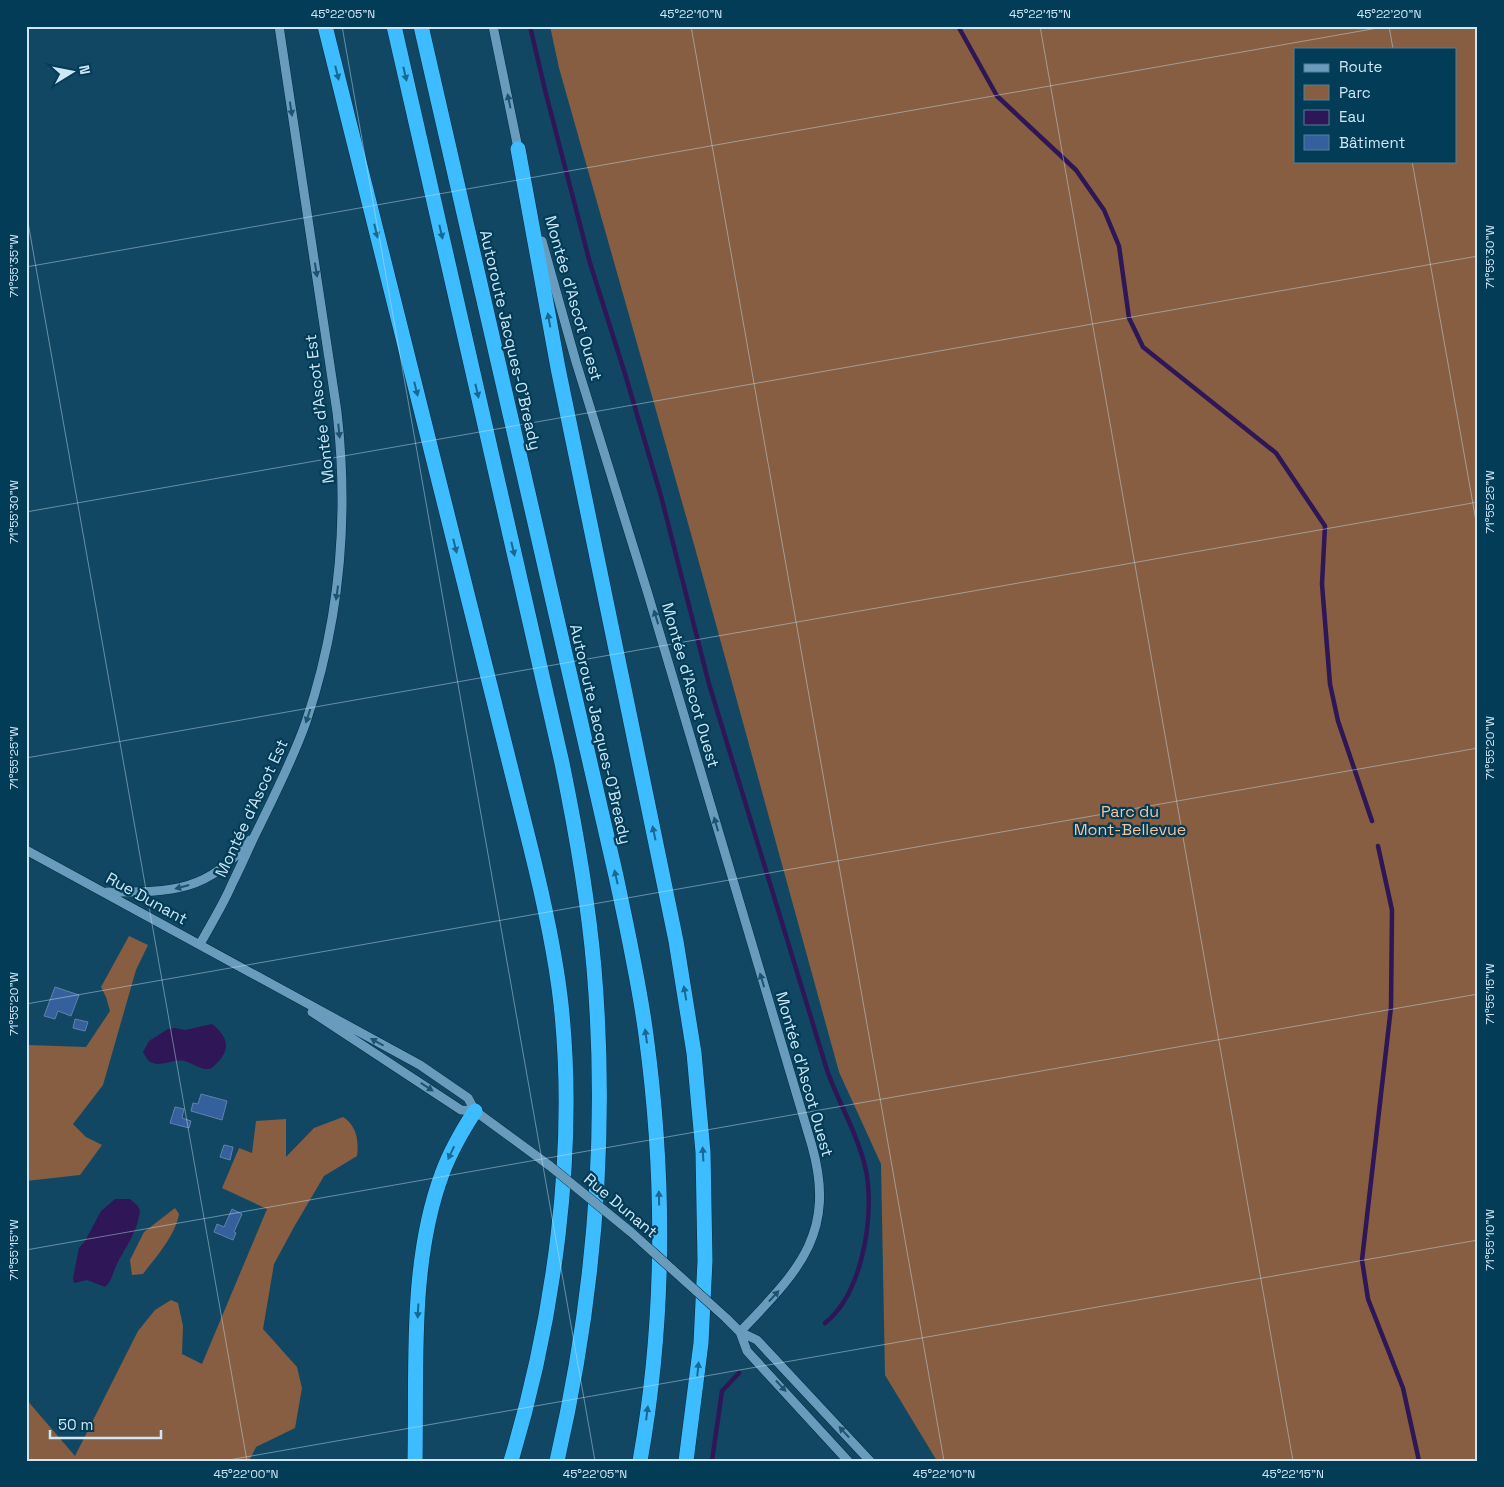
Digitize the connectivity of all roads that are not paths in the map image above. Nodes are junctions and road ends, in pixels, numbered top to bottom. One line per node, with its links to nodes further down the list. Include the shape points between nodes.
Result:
1 (279, 26): 7 (street, Montée d'Ascot Est, one-way to 7, via 337,412 343,514 337,588 320,676 295,750)
2 (324, 26): 15 (highway, one-way to 15, via 528,836 559,987 565,1106 560,1212 540,1344)
3 (394, 26): 16 (highway, one-way to 16, via 562,763 591,938 598,1056 596,1202 580,1340)
4 (421, 26): 17 (highway, Autoroute Jacques-O'Bready, one-way to 4, via 652,1377 660,1214 656,1122 642,1005 616,876)
5 (493, 26): 6 (street, Montée d'Ascot Ouest, one-way to 5)
6 (518, 149): 13 (street, Montée d'Ascot Ouest, one-way to 6, via 790,1278 808,1248 818,1209 818,1174 648,594 573,352); 18 (highway, one-way to 6, via 698,1367 705,1261 703,1152 695,1061 676,941 558,368)
7 (257, 830): 9 (street, one-way to 9, via 224,866 192,885 165,891); 10 (street, Montée d'Ascot Est)
8 (26, 850): 9 (street, Rue Dunant)
9 (104, 892): 10 (street, Rue Dunant)
10 (200, 944): 11 (street, Rue Dunant)
11 (252, 973): 12 (street, Rue Dunant, one-way to 12, via 461,1110); 12 (street, Rue Dunant, one-way to 11, via 468,1098 420,1065)
12 (475, 1111): 13 (street, Rue Dunant, bridge, via 632,1232); 14 (highway, one-way to 14, via 446,1165 427,1232 418,1311)
13 (740, 1332): 19 (street, Rue Dunant, one-way to 19, via 747,1351); 20 (street, Rue Dunant, one-way to 13, via 758,1340)
14 (415, 1461)
15 (511, 1461)
16 (557, 1461)
17 (640, 1461)
18 (686, 1461)
19 (848, 1461)
20 (870, 1461)

